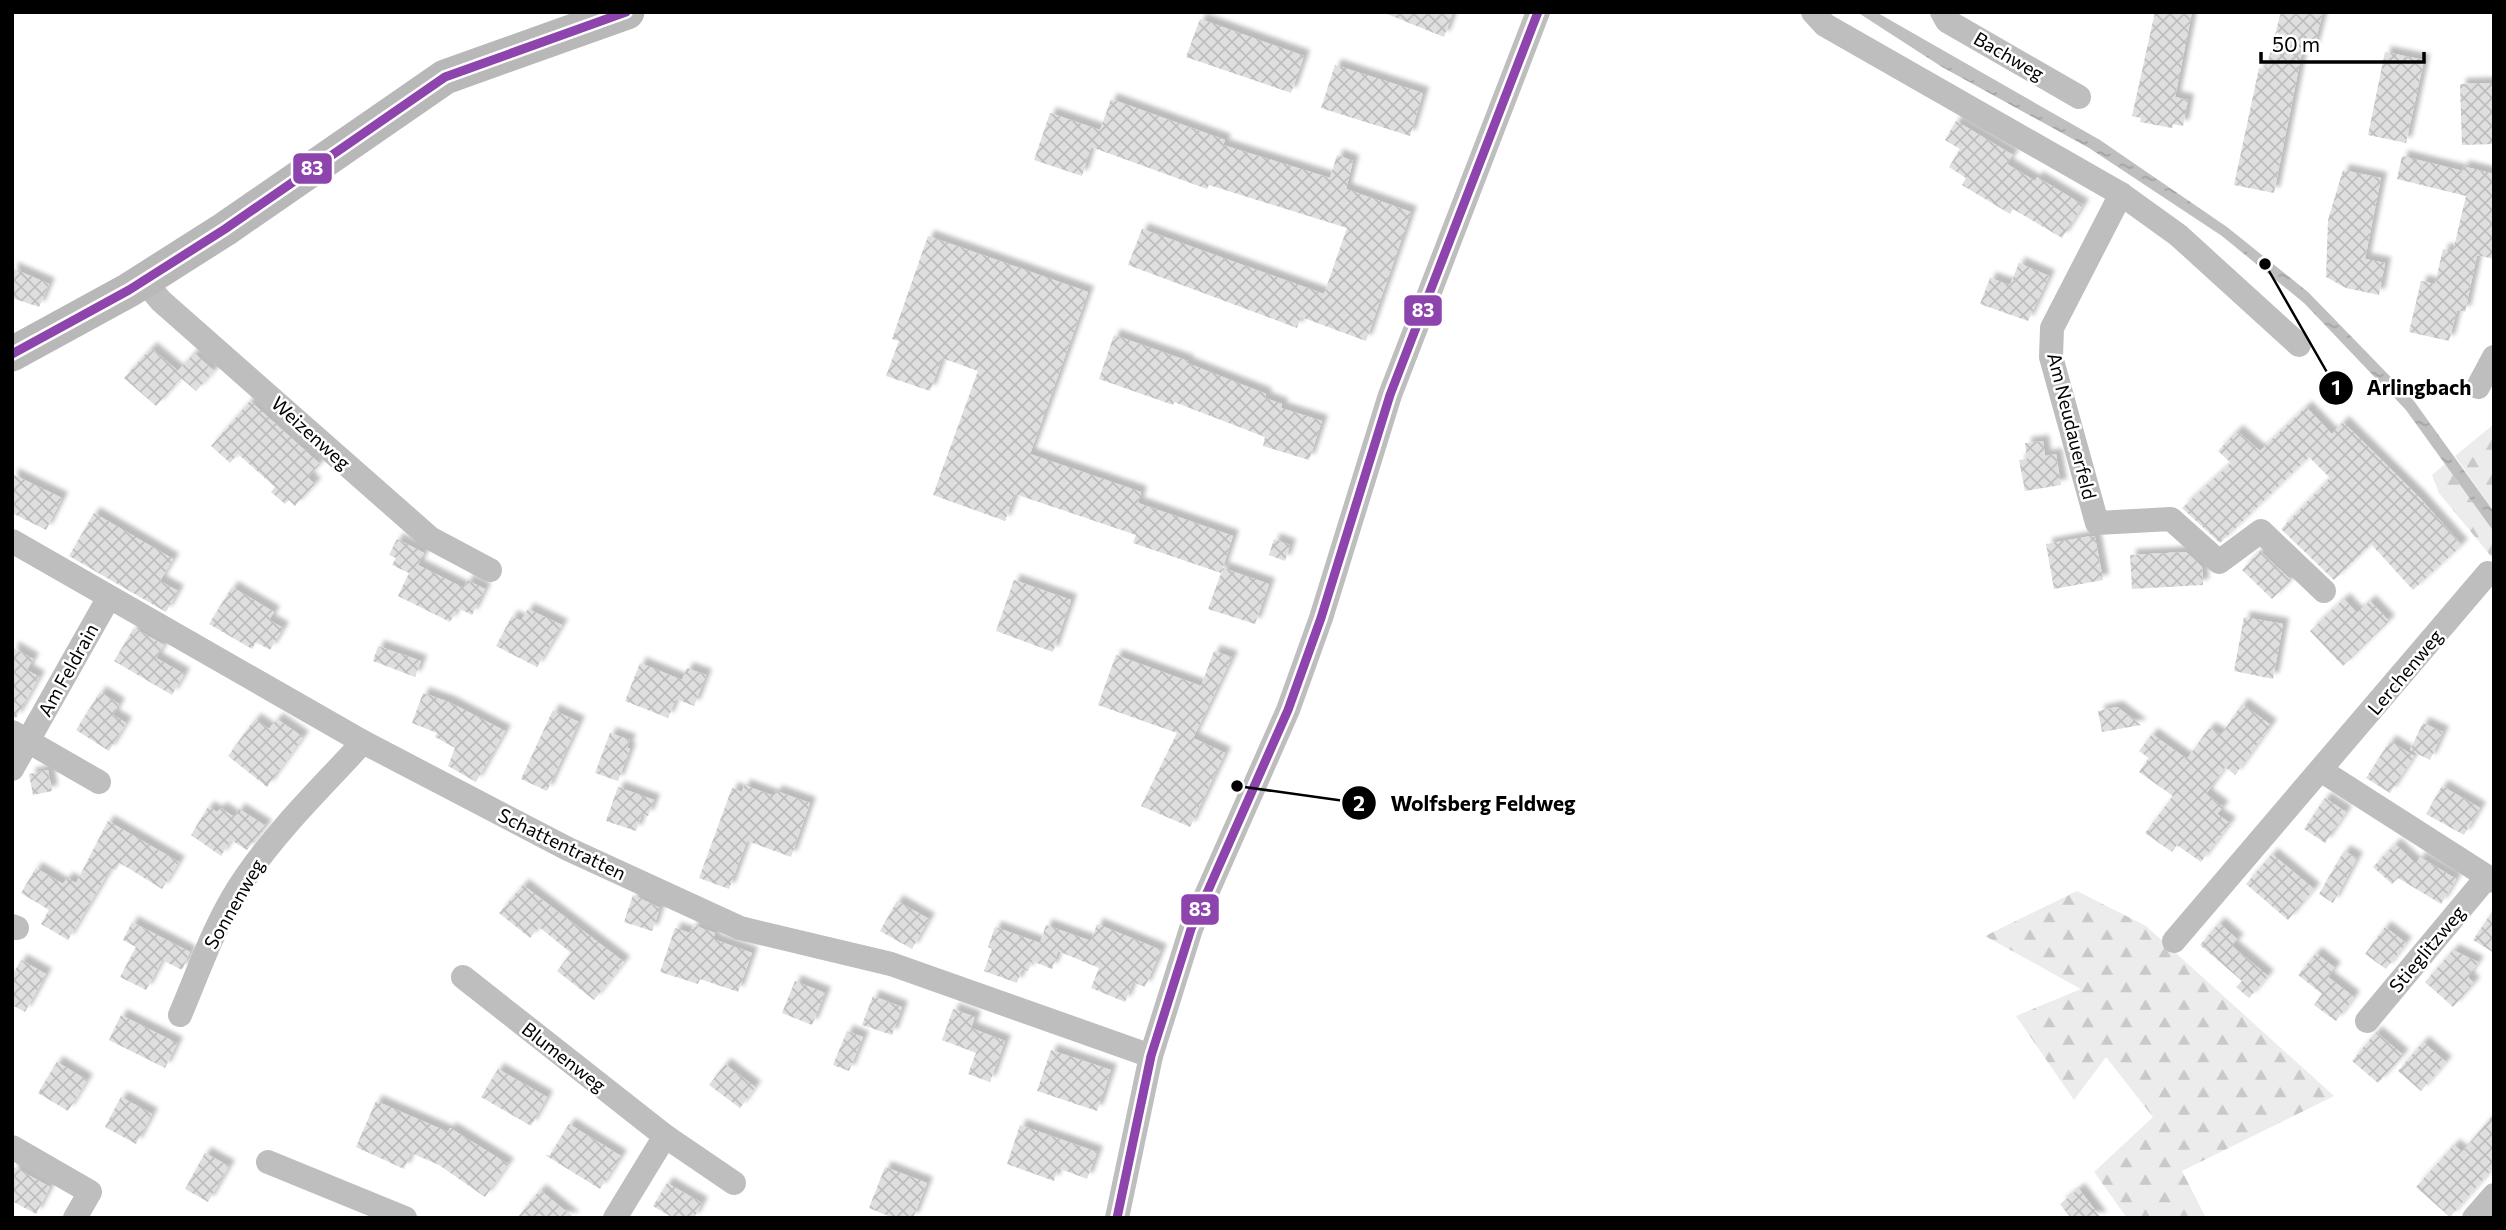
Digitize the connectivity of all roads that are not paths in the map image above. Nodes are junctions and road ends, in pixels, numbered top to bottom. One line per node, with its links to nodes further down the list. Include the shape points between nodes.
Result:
1 (627, 12): 7 (main road, via 445,76)
2 (1538, 12): 27 (street, via 1390,395 1288,710 1191,929)
3 (1813, 12): 6 (street, via 1825,25 1928,86)
4 (1942, 12): 5 (street, Bachweg, via 1947,21)
5 (2079, 97)
6 (2121, 194): 8 (street, via 2178,235); 15 (street, Am Neudauerfeld, via 2052,328 2051,357 2097,523 2171,519 2219,562 2261,531)
7 (144, 281): 9 (main road); 13 (street, Weizenweg, via 382,498 430,538)
8 (2299, 345)
9 (12, 354)
10 (2494, 357): 11 (street)
11 (2478, 387)
12 (12, 541): 16 (street, Schattentratten)
13 (490, 570)
14 (2488, 573): 20 (street, Lerchenweg)
15 (2323, 591)
16 (108, 598): 17 (street, Am Feldrain); 18 (street, Schattentratten)
17 (20, 737): 19 (street, Am Feldrain); 21 (street)
18 (363, 742): 25 (street, Sonnenweg, via 245,877); 27 (street, Schattentratten, via 568,849 740,928 891,964)
19 (12, 769)
20 (2322, 771): 22 (street); 23 (street, Lerchenweg)
21 (99, 782)
22 (2490, 879): 26 (street, Stieglitzweg)
23 (2174, 941)
24 (463, 977): 28 (street, Blumenweg)
25 (180, 1015)
26 (2367, 1021)
27 (1151, 1056): 36 (street)
28 (665, 1136): 31 (street, Blumenweg); 35 (street)
29 (12, 1147): 33 (street, via 90,1192)
30 (268, 1162): 34 (street)
31 (734, 1183)
32 (2494, 1195): 37 (street)
33 (75, 1218)
34 (405, 1218)
35 (615, 1218)
36 (1117, 1218)
37 (2473, 1218)

